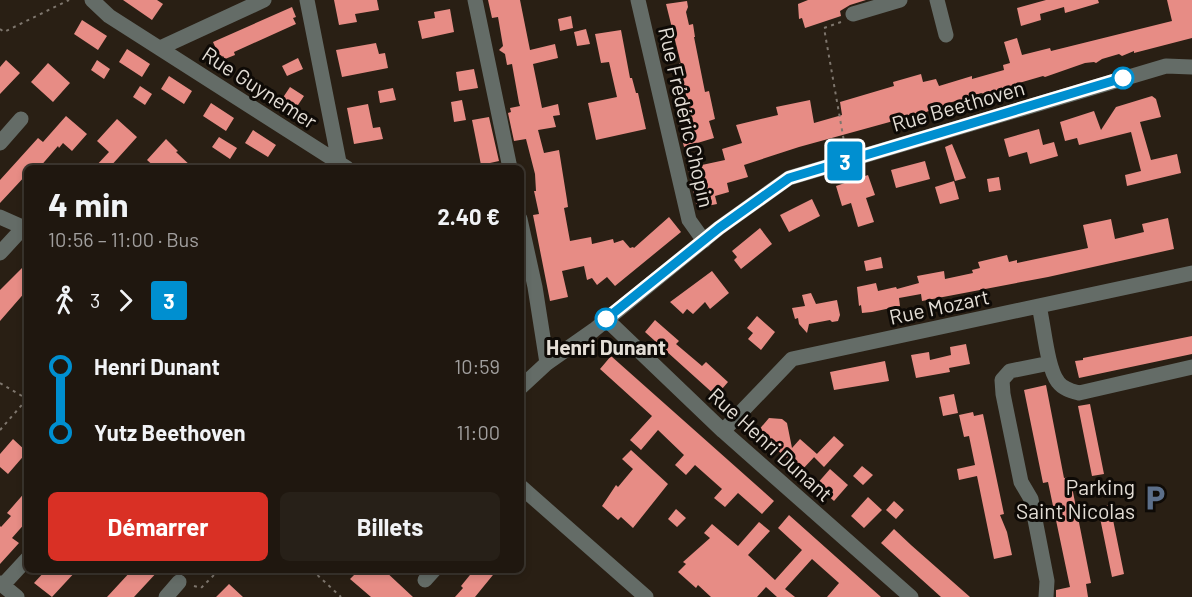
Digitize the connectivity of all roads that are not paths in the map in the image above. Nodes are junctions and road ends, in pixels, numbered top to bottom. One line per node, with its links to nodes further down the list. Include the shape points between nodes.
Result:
1 (92, 0): 10 (street, Rue Guynemer, via 109,16)
2 (264, 0): 10 (street, Rue Guynemer)
3 (307, 0): 14 (street, Rue Guynemer)
4 (475, 0): 15 (street)
5 (638, 0): 20 (street, Rue Frédéric Chopin, via 689,220)
6 (900, 0): 8 (street)
7 (937, 0): 9 (street)
8 (853, 14)
9 (946, 35)
10 (160, 48): 14 (street, Rue Guynemer)
11 (1192, 67): 20 (street, Rue Beethoven, via 1166,66 789,178)
12 (21, 119): 13 (street)
13 (0, 143)
14 (343, 165)
15 (509, 165)
16 (0, 217): 17 (street)
17 (24, 229)
18 (24, 230): 21 (street)
19 (524, 237): 24 (street)
20 (704, 241): 26 (street, Rue Beethoven)
21 (0, 252)
22 (1192, 273): 25 (street, Rue Mozart)
23 (524, 280): 24 (street)
24 (535, 287): 27 (street)
25 (1039, 306): 28 (street); 31 (street, Rue Mozart, via 792,359)
26 (606, 319): 27 (street, Rue Beethoven); 31 (street, Rue Henri Dunant)
27 (547, 363): 30 (street, Rue Beethoven)
28 (1050, 363): 29 (street, via 1058,382 1079,393); 40 (street, via 1010,371 1002,380 1020,482 1034,511 1047,581)
29 (1192, 368)
30 (524, 384)
31 (723, 431): 39 (street, Rue Henri Dunant)
32 (524, 490): 38 (street)
33 (24, 562): 35 (street)
34 (179, 582): 37 (street)
35 (1, 584): 36 (street)
36 (17, 597)
37 (166, 597)
38 (646, 597)
39 (911, 597)
40 (1046, 597)

